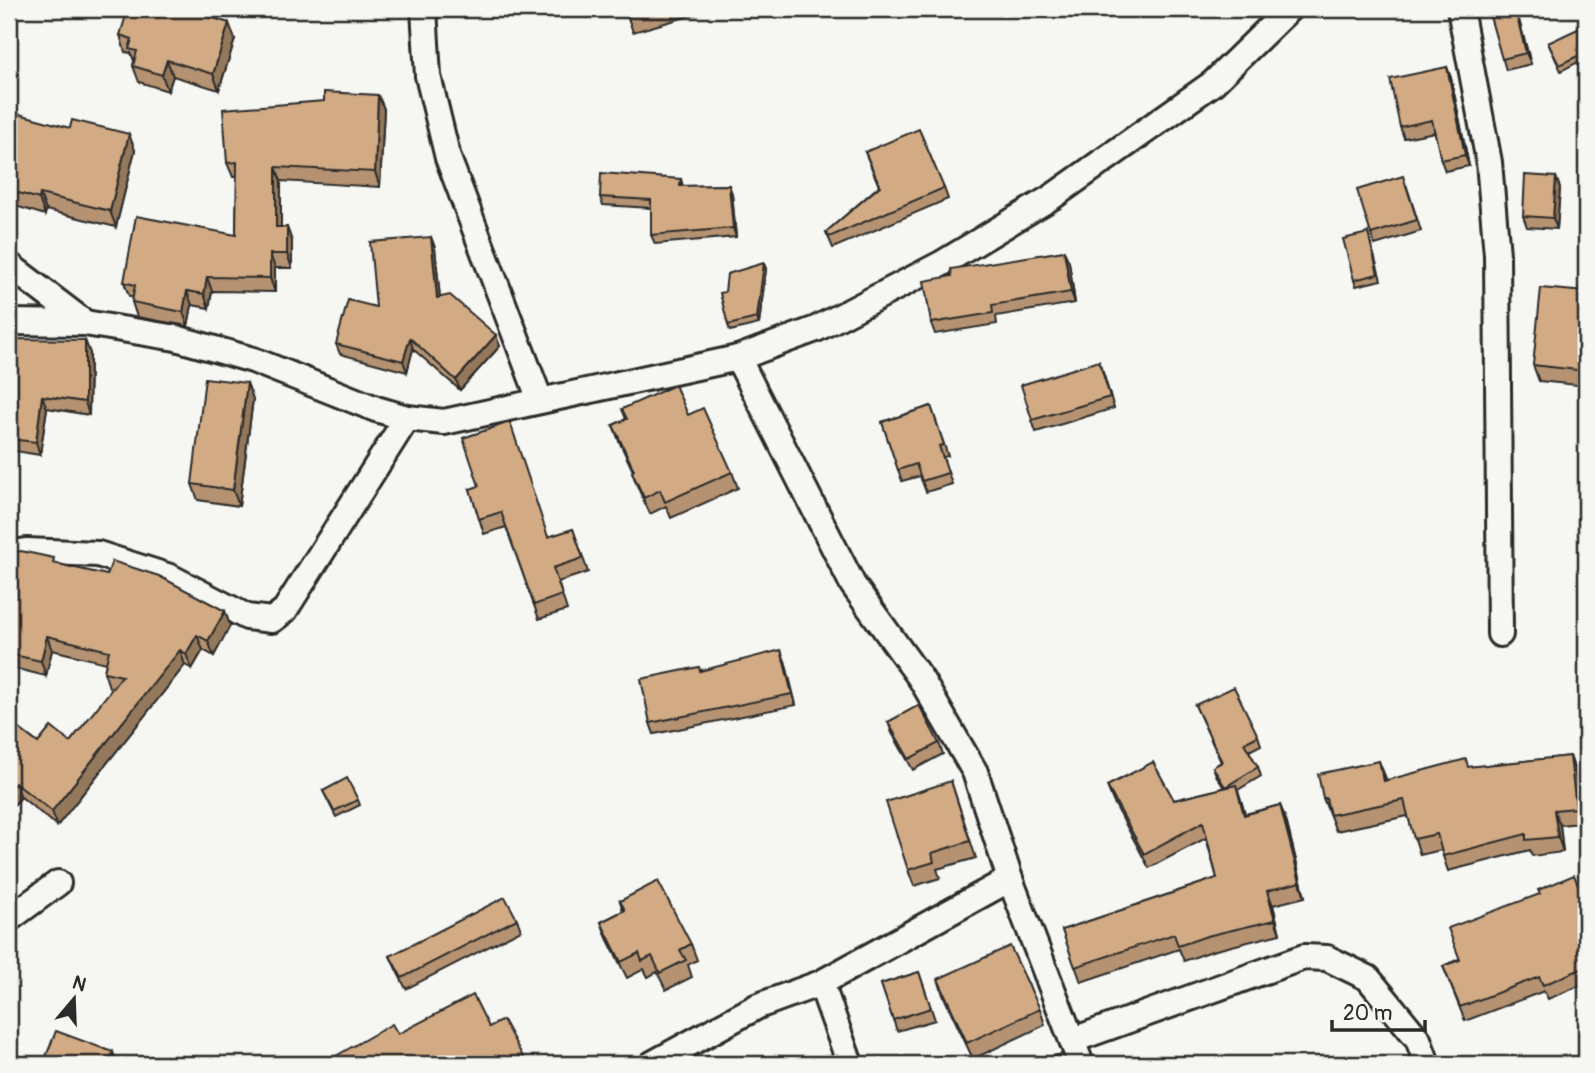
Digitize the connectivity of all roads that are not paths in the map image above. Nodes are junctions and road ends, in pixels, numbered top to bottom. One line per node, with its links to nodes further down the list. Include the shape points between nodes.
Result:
1 (424, 9): 8 (street, via 428,76 448,158)
2 (1289, 9): 7 (street, via 1213,83 1052,197 942,264 827,323)
3 (1460, 9): 11 (street, via 1489,162 1497,255)
4 (9, 265): 6 (street)
5 (9, 323): 6 (street)
6 (85, 323): 9 (street, via 176,338 253,360)
7 (738, 358): 8 (street); 12 (street, via 853,585 921,679 975,772)
8 (540, 400): 9 (street, via 444,422)
9 (407, 418): 10 (street, via 285,610 272,620 247,617 170,577 98,554)
10 (9, 554)
11 (1500, 634)
12 (1010, 879): 15 (street); 16 (street)
13 (58, 883): 14 (street)
14 (9, 919)
15 (821, 983): 17 (street, via 758,1006); 18 (street)
16 (1073, 1040): 19 (street); 20 (street, via 1304,957 1327,958 1368,978 1418,1039)
17 (652, 1064)
18 (850, 1064)
19 (1081, 1064)
20 (1427, 1064)

